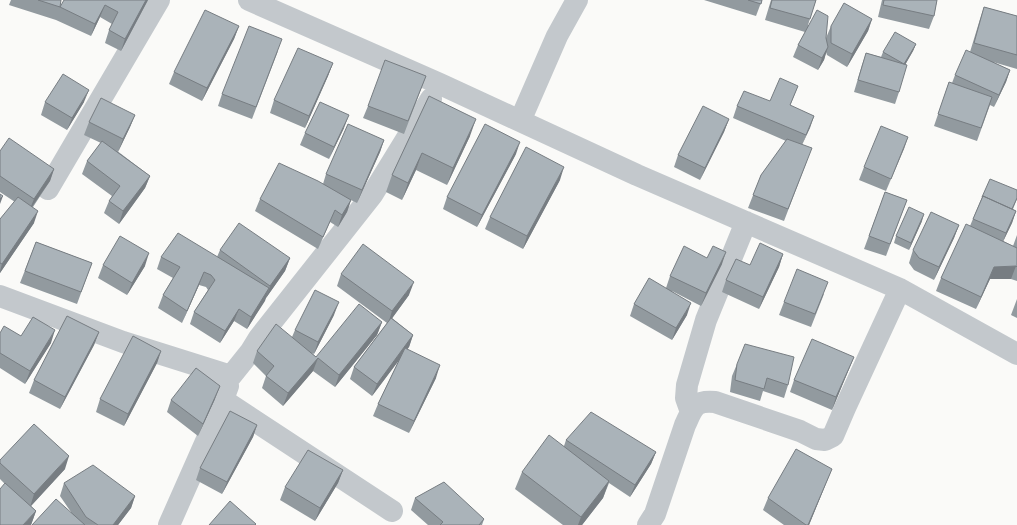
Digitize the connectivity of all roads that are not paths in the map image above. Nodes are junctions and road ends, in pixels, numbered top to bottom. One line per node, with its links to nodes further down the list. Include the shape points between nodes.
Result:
1 (159, 0): 6 (street)
2 (249, 0): 4 (street)
3 (576, 0): 5 (street, via 557,36)
4 (440, 84): 5 (street); 11 (street, via 372,195)
5 (520, 121): 7 (street)
6 (48, 189)
7 (746, 222): 8 (street); 13 (street, via 706,320 687,385 686,398)
8 (900, 289): 10 (street); 13 (street, via 837,428 829,439 816,439 800,431 715,402 700,402)
9 (0, 296): 11 (street, via 123,342)
10 (1017, 354)
11 (231, 376): 12 (street)
12 (223, 400): 14 (street); 15 (street)
13 (691, 412): 16 (street, via 655,514)
14 (392, 511)
15 (169, 525)
16 (648, 525)

